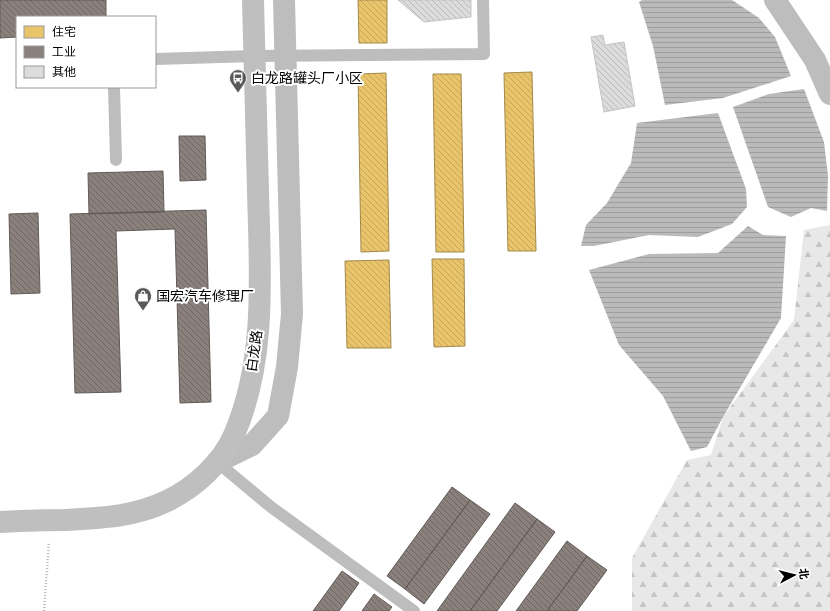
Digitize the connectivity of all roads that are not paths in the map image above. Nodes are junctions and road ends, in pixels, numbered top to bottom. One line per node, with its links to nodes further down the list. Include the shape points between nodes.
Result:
1 (253, 0): 6 (street, 白龙路)
2 (284, 0): 5 (street)
3 (483, 0): 5 (lane, via 484,54)
4 (776, 0): 9 (street, via 815,60)
5 (285, 55): 6 (lane); 11 (street, via 292,314 287,367 278,416 252,445)
6 (254, 56): 7 (lane); 11 (street, 白龙路, via 259,318 246,402 234,437)
7 (156, 59)
8 (114, 88): 10 (lane)
9 (830, 94)
10 (116, 160)
11 (217, 462): 12 (street, 白龙路, via 203,477 168,501 126,515); 13 (lane, via 271,507)
12 (0, 522)
13 (414, 611)

